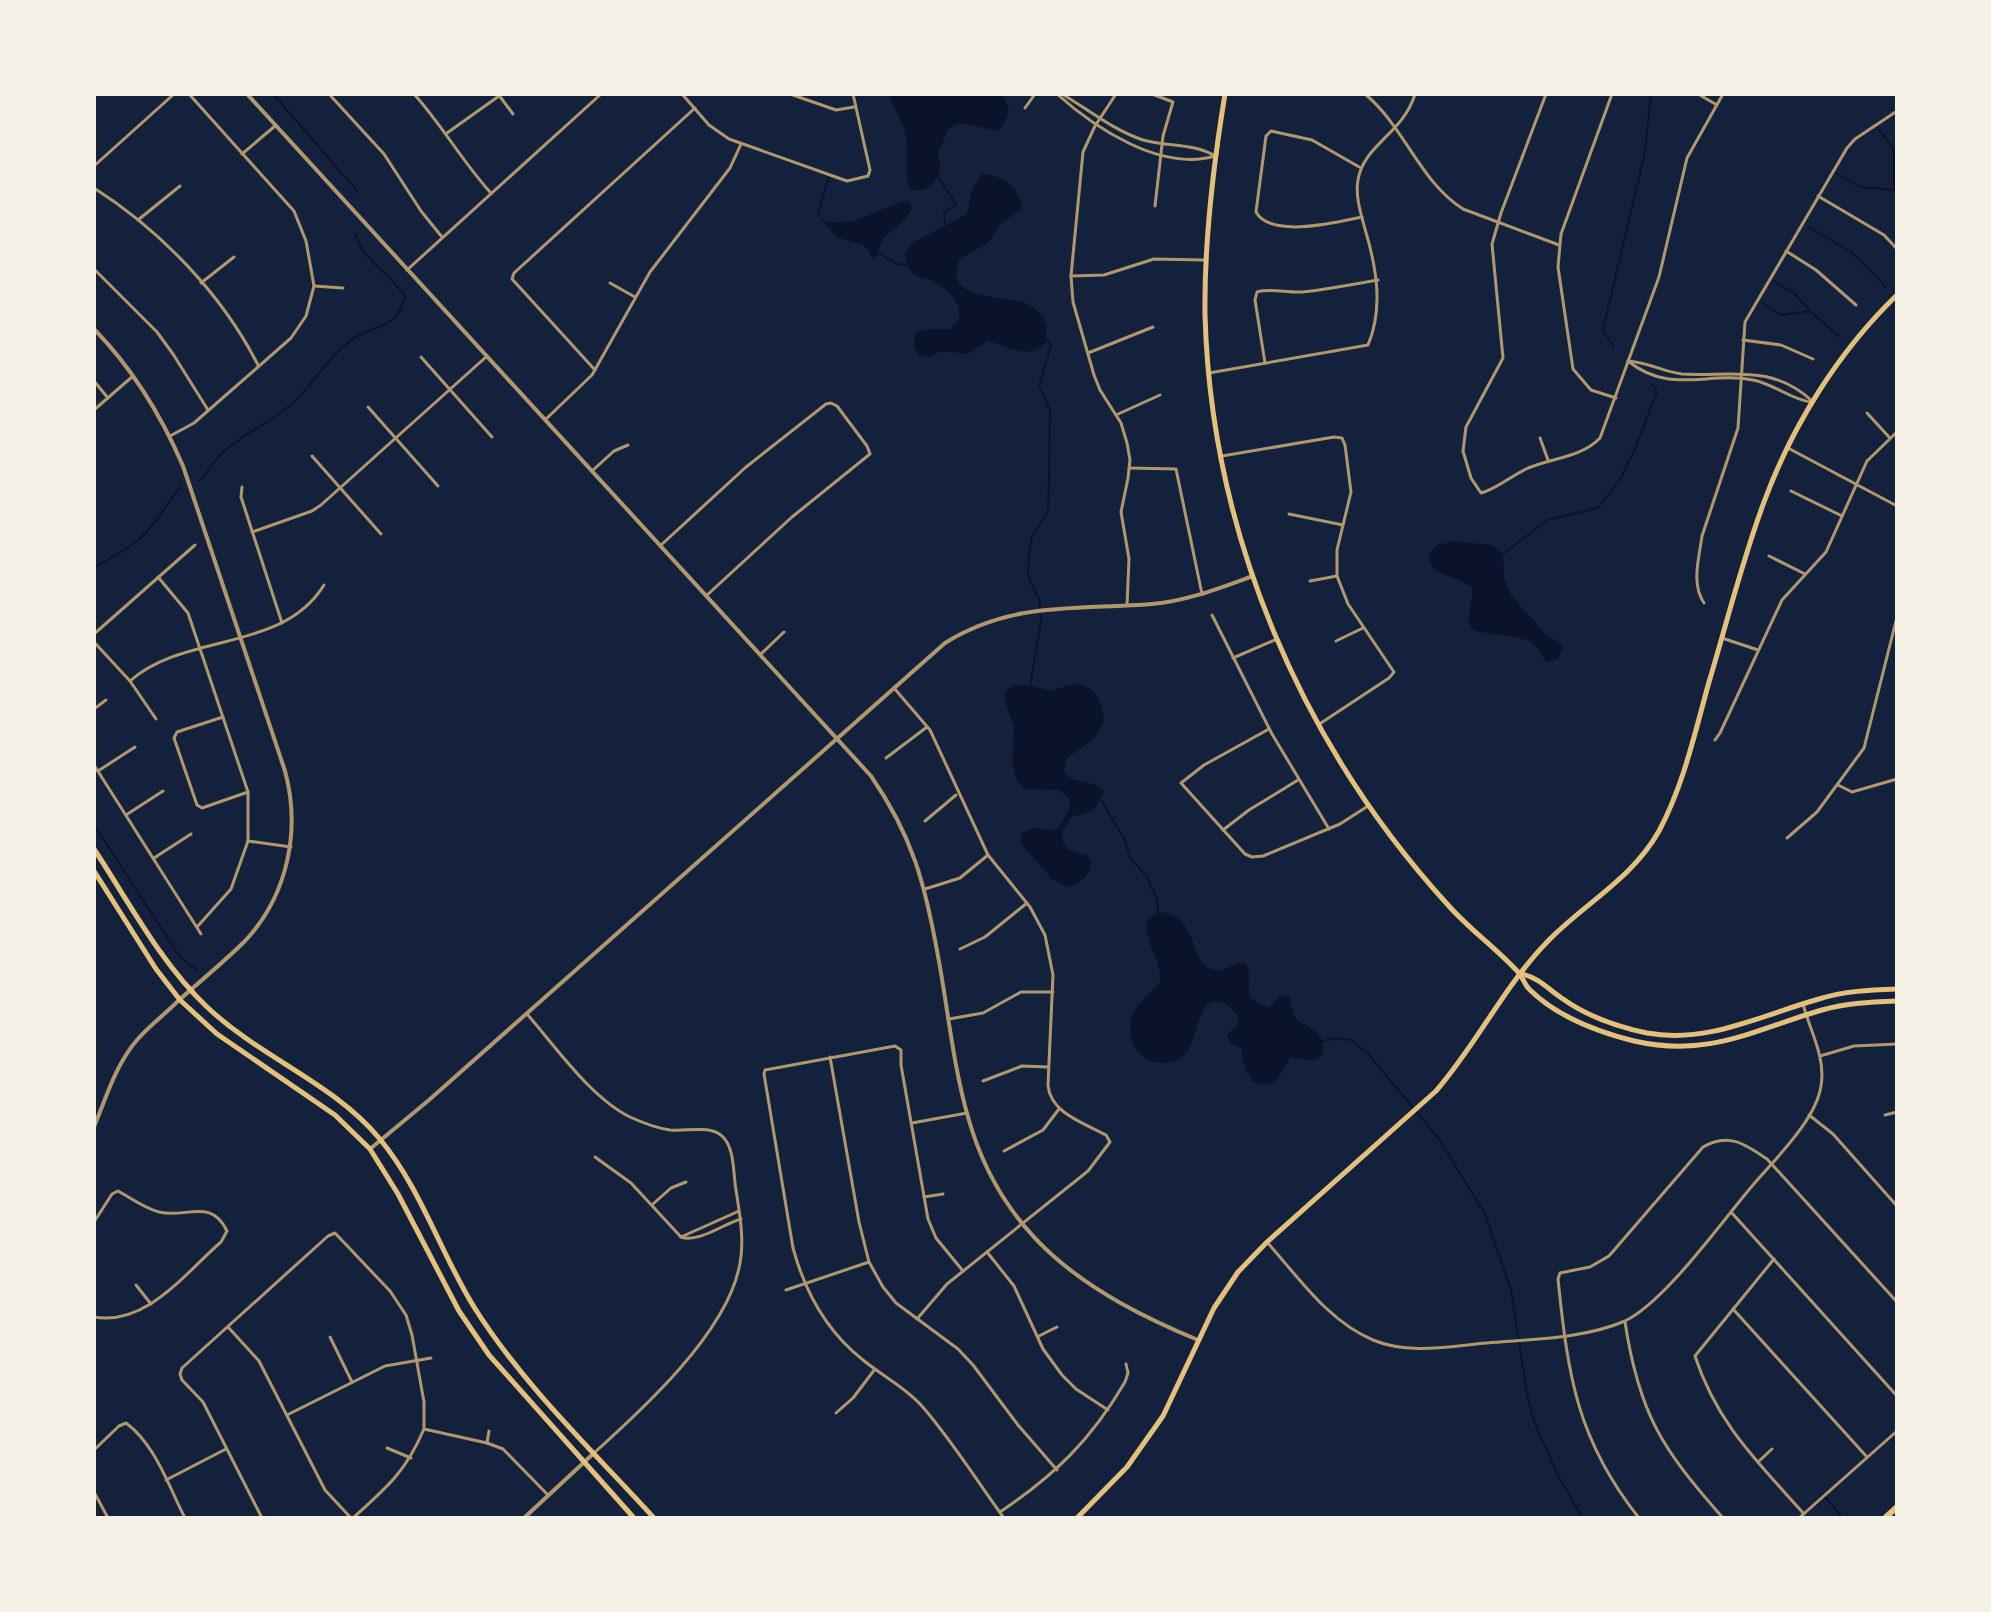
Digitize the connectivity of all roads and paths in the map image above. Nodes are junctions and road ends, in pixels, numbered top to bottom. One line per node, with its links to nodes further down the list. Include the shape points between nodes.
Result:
1 (174, 94): 39 (street)
2 (189, 94): 37 (street)
3 (247, 94): 31 (street)
4 (329, 94): 49 (street, via 384,154)
5 (414, 94): 34 (street)
6 (587, 94): 23 (street)
7 (601, 94): 23 (street)
8 (682, 94): 26 (street)
9 (790, 94): 25 (street, via 836,110)
10 (853, 94): 25 (street)
11 (1035, 94): 27 (street)
12 (1059, 94): 30 (street); 32 (street)
13 (1116, 94): 30 (street)
14 (1152, 94): 36 (street, via 1173,102)
15 (1225, 94): 38 (main road)
16 (1365, 94): 33 (street)
17 (1415, 94): 33 (street)
18 (1546, 94): 48 (street)
19 (1612, 94): 50 (street)
20 (1698, 94): 24 (street)
21 (1723, 94): 24 (street)
22 (498, 95): 29 (street); 34 (street)
23 (593, 101): 43 (street)
24 (1717, 105): 73 (street, via 1687,158 1659,277)
25 (854, 107): 35 (street, via 870,170 857,180 842,180)
26 (695, 108): 35 (street, via 715,130); 76 (street, via 514,273 512,279)
27 (1025, 108)
28 (1897, 111): 44 (street, via 1855,139)
29 (513, 114)
30 (1099, 118): 32 (street); 36 (street)
31 (275, 126): 37 (street); 56 (street)
32 (1095, 126): 36 (street, via 1123,141); 57 (street, via 1083,152)
33 (1395, 129): 40 (street); 48 (street, via 1453,202)
34 (446, 133): 43 (street)
35 (741, 144): 64 (street, via 730,168)
36 (1161, 149): 38 (street, via 1200,160); 38 (street, via 1201,148); 45 (street)
37 (242, 154): 61 (street, via 299,220)
38 (1215, 156): 54 (main road)
39 (94, 166)
40 (1361, 168): 46 (street, via 1357,187); 46 (street, via 1312,140 1271,131 1266,136 1256,212 1262,219 1294,227)
41 (180, 186): 47 (street)
42 (94, 188): 47 (street)
43 (491, 193): 49 (street)
44 (1818, 196): 51 (street, via 1884,235); 52 (street)
45 (1155, 206)
46 (1362, 217): 58 (street)
47 (138, 220): 59 (street)
48 (1498, 222): 50 (street); 103 (street, via 1492,244 1503,358 1471,416 1464,439 1466,464 1481,493)
49 (442, 237): 56 (street)
50 (1559, 245): 85 (street, via 1573,369 1591,390)
51 (1897, 249)
52 (1786, 251): 65 (street); 68 (street, via 1749,314)
53 (234, 257): 59 (street)
54 (1206, 260): 57 (street, via 1154,259 1104,275); 78 (main road)
55 (94, 269): 89 (street, via 157,332)
56 (407, 270): 71 (street)
57 (1071, 276): 69 (street)
58 (1378, 280): 74 (street, via 1368,345); 74 (street, via 1312,291 1257,292)
59 (201, 283): 75 (street)
60 (610, 283): 64 (street)
61 (314, 286): 62 (street); 75 (street, via 298,328)
62 (343, 288)
63 (1897, 295): 86 (main road)
64 (635, 297): 76 (street)
65 (1856, 305)
66 (1153, 327): 69 (street)
67 (94, 329): 79 (street)
68 (1743, 340): 72 (street, via 1781,345); 77 (street)
69 (1088, 353): 91 (street, via 1100,390)
70 (421, 357): 82 (street)
71 (486, 357): 82 (street); 92 (street)
72 (1813, 359)
73 (1628, 361): 77 (street, via 1678,373); 80 (street, via 1640,371 1673,381); 85 (street)
74 (1265, 363): 78 (street)
75 (258, 367): 89 (street)
76 (595, 370): 92 (street)
77 (1741, 372): 80 (street); 86 (street, via 1778,381)
78 (1209, 373): 102 (main road)
79 (133, 376): 84 (street); 94 (street)
80 (1741, 379): 86 (street); 128 (street, via 1735,443 1702,536 1696,584)
81 (94, 381): 84 (street)
82 (450, 390): 95 (street); 96 (street)
83 (1160, 395): 91 (street)
84 (108, 398): 88 (street)
85 (1616, 398): 103 (street, via 1592,446)
86 (1813, 402): 100 (main road)
87 (368, 407): 96 (street)
88 (94, 410)
89 (208, 410): 94 (street)
90 (1867, 413): 98 (street)
91 (1116, 415): 104 (street, via 1125,433)
92 (545, 420): 105 (street)
93 (1897, 432): 98 (street)
94 (170, 436): 136 (street)
95 (492, 437)
96 (395, 438): 107 (street); 109 (street)
97 (1540, 438): 103 (street)
98 (1891, 438): 106 (street, via 1867,461)
99 (628, 445): 105 (street)
100 (1788, 448): 106 (street); 137 (main road, via 1754,529)
101 (312, 456): 109 (street)
102 (1222, 456): 114 (street, via 1342,438 1351,492); 121 (main road)
103 (1548, 460)
104 (1129, 468): 126 (street, via 1176,469); 129 (street, via 1121,512 1129,559)
105 (592, 471): 118 (street)
106 (1856, 483): 111 (street); 113 (street)
107 (438, 486)
108 (242, 487): 115 (street)
109 (340, 488): 115 (street, via 312,511); 116 (street)
110 (1791, 491): 113 (street)
111 (1897, 506)
112 (1289, 514): 114 (street)
113 (1842, 516): 120 (street, via 1826,552)
114 (1343, 525): 122 (street)
115 (252, 532): 132 (street)
116 (381, 534)
117 (195, 545): 123 (street)
118 (660, 546): 127 (street); 127 (street, via 757,457 831,403 870,454)
119 (1769, 556): 120 (street)
120 (1805, 574): 142 (street, via 1782,600)
121 (1253, 576): 126 (street); 138 (main road)
122 (1337, 576): 124 (street); 133 (street)
123 (158, 577): 135 (street); 141 (street, via 188,613)
124 (1310, 581)
125 (324, 585): 132 (street, via 317,597)
126 (1202, 594): 129 (street)
127 (706, 596): 143 (street)
128 (1704, 603)
129 (1127, 605): 146 (street, via 1035,609 992,620 945,643)
130 (1212, 615): 144 (street)
131 (1897, 617): 162 (street, via 1869,736)
132 (282, 623): 136 (street)
133 (1363, 628): 139 (street); 151 (street, via 1394,672)
134 (784, 632): 143 (street)
135 (94, 634)
136 (241, 637): 141 (street); 174 (street, via 288,783)
137 (1722, 638): 142 (street); 186 (main road, via 1679,783 1658,832 1630,871 1563,927)
138 (1277, 639): 144 (street); 151 (main road)
139 (1336, 641)
140 (94, 642): 145 (street)
141 (200, 647): 145 (street, via 156,662); 149 (street)
142 (1758, 650): 155 (street)
143 (760, 655): 154 (street)
144 (1233, 658): 153 (street)
145 (130, 681): 150 (street)
146 (894, 688): 152 (street); 154 (street)
147 (106, 700): 148 (street)
148 (94, 709)
149 (223, 717): 164 (street); 164 (street, via 177,732 174,738 197,805 202,808)
150 (156, 719)
151 (1318, 725): 166 (main road)
152 (928, 726): 157 (street); 165 (street)
153 (1269, 729): 161 (street); 170 (street, via 1181,783)
154 (838, 738): 181 (street, via 892,807); 193 (street)
155 (1715, 740)
156 (135, 747): 159 (street)
157 (886, 758)
158 (94, 765): 159 (street)
159 (98, 771): 167 (street)
160 (1897, 779): 162 (street, via 1852,792)
161 (1298, 780): 169 (street); 170 (street)
162 (1838, 785): 172 (street)
163 (163, 791): 167 (street)
164 (248, 792): 173 (street)
165 (957, 794): 168 (street); 176 (street)
166 (1368, 806): 169 (street); 186 (main road, via 1455,913)
167 (125, 816): 177 (street)
168 (925, 821)
169 (1329, 829): 170 (street, via 1252,857)
170 (1223, 830)
171 (191, 834): 177 (street)
172 (1787, 838)
173 (248, 841): 174 (street); 183 (street, via 231,889)
174 (291, 847): 188 (street, via 267,911 245,941)
175 (94, 849): 179 (main road)
176 (988, 855): 181 (street, via 960,878); 182 (street)
177 (154, 859): 183 (street)
178 (94, 871): 180 (main road)
179 (110, 874): 180 (main road); 188 (main road)
180 (101, 881): 190 (main road, via 156,969)
181 (925, 889): 195 (street)
182 (1027, 903): 185 (street, via 985,937); 189 (street, via 1049,947)
183 (197, 927): 184 (street)
184 (201, 934)
185 (960, 949)
186 (1521, 974): 196 (main road, via 1535,977 1590,1015 1649,1033 1689,1035); 197 (main road, via 1527,987 1556,1009 1614,1036 1660,1046 1711,1045); 226 (main road, via 1436,1091)
187 (1897, 989): 192 (main road, via 1844,993)
188 (191, 990): 190 (street); 210 (main road, via 225,1022 344,1104)
189 (1053, 992): 195 (street, via 1015,993 983,1013); 201 (street)
190 (182, 997): 209 (street, via 128,1051); 211 (main road, via 217,1034 335,1115)
191 (1897, 1001): 194 (main road, via 1846,1004)
192 (1803, 1004): 194 (street); 196 (main road)
193 (527, 1014): 210 (street); 220 (street, via 599,1095 624,1114 670,1130 712,1131 725,1139)
194 (1806, 1016): 197 (main road); 199 (street)
195 (949, 1019): 205 (street)
196 (1740, 1026): 197 (main road)
197 (1744, 1037)
198 (1897, 1044): 199 (street, via 1854,1046)
199 (1820, 1056): 206 (street, via 1822,1085)
200 (830, 1057): 208 (street, via 895,1046 901,1050); 229 (street); 231 (street, via 764,1074 793,1248)
201 (1049, 1067): 202 (street, via 1022,1066); 203 (street, via 1048,1091)
202 (983, 1081)
203 (1059, 1109): 212 (street, via 1043,1130); 224 (street, via 1110,1139 1109,1145 1088,1171)
204 (1897, 1112): 207 (street)
205 (967, 1113): 208 (street); 224 (street, via 991,1176)
206 (1809, 1115): 214 (street); 219 (street, via 1833,1134)
207 (1885, 1115)
208 (912, 1123): 217 (street)
209 (94, 1127)
210 (381, 1140): 211 (street); 263 (main road, via 487,1326)
211 (370, 1149): 267 (main road, via 475,1335)
212 (1004, 1151)
213 (595, 1157): 218 (street)
214 (1772, 1163): 221 (street); 234 (street); 242 (street, via 1729,1139 1712,1142 1695,1155 1609,1256 1590,1267 1560,1273)
215 (686, 1182): 218 (street)
216 (943, 1194): 217 (street)
217 (924, 1197): 230 (street, via 933,1232)
218 (652, 1206): 225 (street)
219 (1897, 1206)
220 (739, 1211): 222 (street); 225 (street)
221 (1731, 1211): 228 (street); 239 (street, via 1658,1297)
222 (741, 1219): 225 (street, via 699,1236); 263 (street, via 740,1265 721,1311 658,1394)
223 (94, 1222): 235 (street, via 118,1191 163,1213 198,1210 223,1223 227,1231 221,1242)
224 (1022, 1224): 227 (street); 245 (street, via 1098,1291)
225 (681, 1237)
226 (1267, 1242): 242 (street, via 1336,1319 1384,1344 1429,1348); 245 (main road, via 1225,1289)
227 (987, 1252): 230 (street); 244 (street, via 1018,1293)
228 (1774, 1259): 236 (street); 251 (street)
229 (869, 1262): 231 (street); 238 (street, via 896,1303)
230 (963, 1271): 238 (street)
231 (805, 1283): 233 (street); 249 (street, via 829,1326)
232 (136, 1285): 235 (street)
233 (786, 1290)
234 (1897, 1302)
235 (151, 1304): 237 (street, via 114,1319)
236 (1733, 1309): 264 (street); 266 (street, via 1695,1356 1720,1415)
237 (94, 1317)
238 (917, 1319): 268 (street, via 973,1365)
239 (1625, 1321): 242 (street); 285 (street, via 1635,1377 1654,1427 1683,1473)
240 (228, 1327): 247 (street, via 335,1233 397,1300); 254 (street, via 259,1361); 260 (street, via 180,1374 203,1402)
241 (1057, 1327): 244 (street)
242 (1563, 1335): 284 (street, via 1573,1392 1588,1434 1610,1478)
243 (330, 1337): 250 (street)
244 (1037, 1337): 252 (street, via 1069,1382)
245 (1198, 1340): 283 (main road, via 1163,1416 1108,1489)
246 (431, 1358): 247 (street)
247 (417, 1360): 250 (street, via 385,1366); 255 (street)
248 (1126, 1364): 252 (street, via 1125,1382)
249 (875, 1369): 253 (street); 273 (street, via 919,1402)
250 (352, 1382): 254 (street)
251 (1897, 1396)
252 (1108, 1410): 268 (street)
253 (836, 1413)
254 (287, 1415): 278 (street, via 325,1490)
255 (424, 1429): 258 (street); 265 (street)
256 (489, 1431): 258 (street)
257 (1897, 1431): 264 (street)
258 (487, 1443): 271 (street, via 510,1453)
259 (387, 1448): 265 (street)
260 (227, 1449): 269 (street); 277 (street)
261 (1772, 1449): 266 (street)
262 (94, 1450): 269 (street, via 126,1423)
263 (594, 1453): 267 (street); 281 (main road)
264 (1867, 1457): 274 (street)
265 (411, 1458): 278 (street)
266 (1758, 1462): 274 (street)
267 (584, 1463): 271 (street); 280 (main road)
268 (1057, 1470): 273 (street)
269 (166, 1480): 276 (street)
270 (94, 1492): 275 (street)
271 (548, 1495): 279 (street)
272 (1897, 1507): 287 (highway)
273 (1000, 1512): 282 (street)
274 (1804, 1514): 286 (street)
275 (108, 1518)
276 (185, 1518)
277 (262, 1518)
278 (352, 1518)
279 (524, 1518)
280 (634, 1518)
281 (654, 1518)
282 (1004, 1518)
283 (1077, 1518)
284 (1639, 1518)
285 (1723, 1518)
286 (1799, 1518)
287 (1885, 1518)

